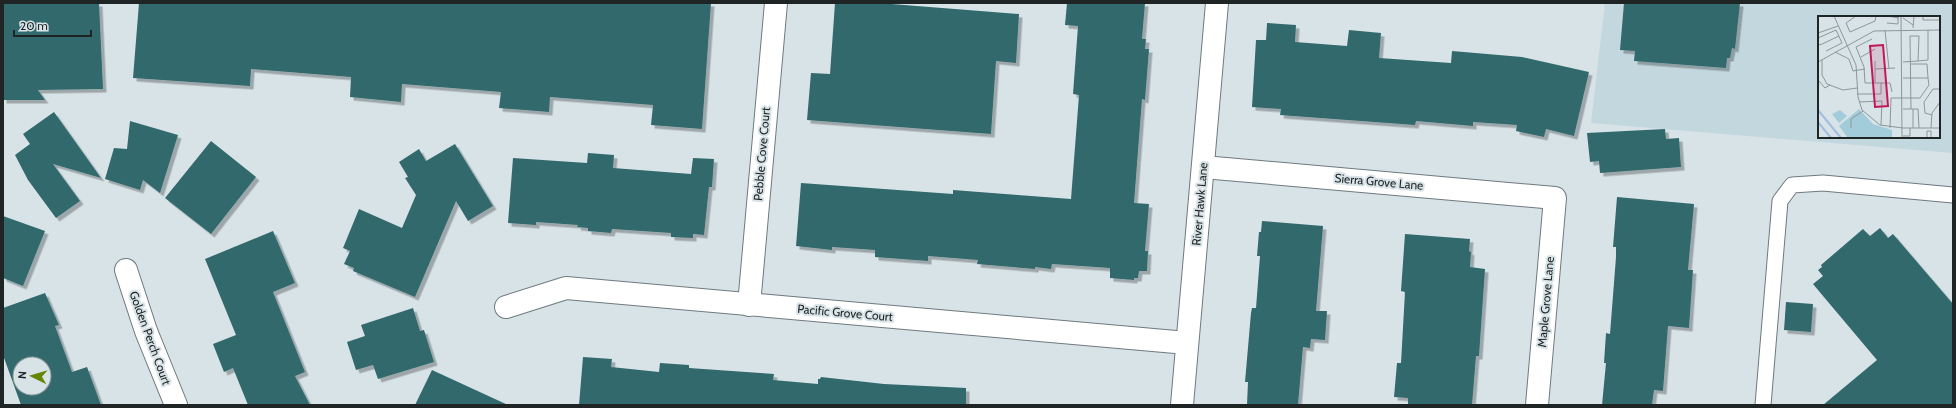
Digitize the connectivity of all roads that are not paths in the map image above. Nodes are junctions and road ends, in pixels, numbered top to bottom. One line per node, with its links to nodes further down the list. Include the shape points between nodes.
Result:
1 (776, 3): 7 (street, Pebble Cove Court)
2 (1218, 3): 3 (street, River Hawk Lane)
3 (1203, 167): 5 (street, Sierra Grove Lane); 9 (street, River Hawk Lane)
4 (1953, 195): 13 (lane, via 1822,183 1792,184 1780,201)
5 (1555, 198): 12 (street, Maple Grove Lane)
6 (126, 270): 10 (street, Golden Perch Court, via 146,331)
7 (749, 304): 8 (street, Pacific Grove Court, via 566,288); 9 (street, Pacific Grove Court)
8 (506, 306)
9 (1187, 343): 11 (street, River Hawk Lane)
10 (176, 405)
11 (1182, 405)
12 (1537, 405)
13 (1763, 405)

